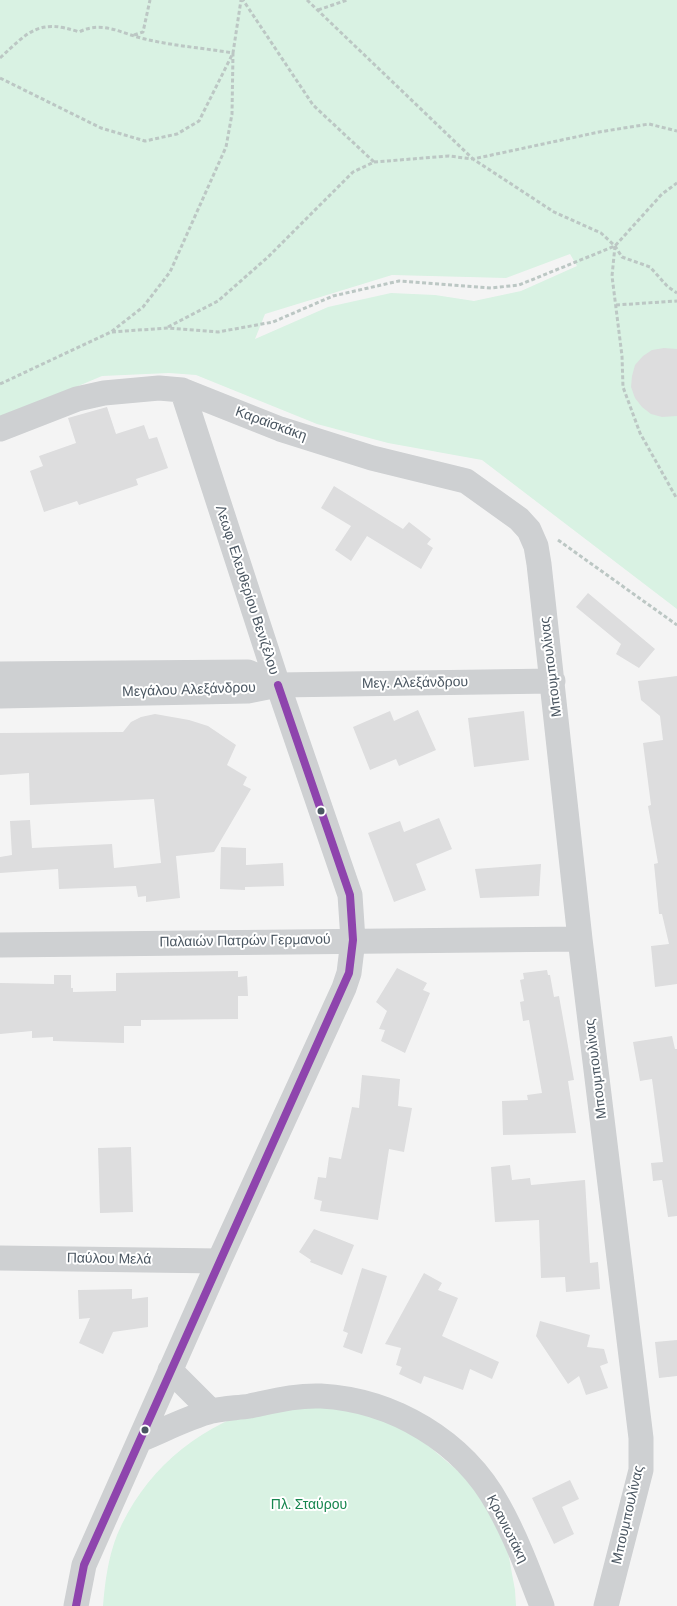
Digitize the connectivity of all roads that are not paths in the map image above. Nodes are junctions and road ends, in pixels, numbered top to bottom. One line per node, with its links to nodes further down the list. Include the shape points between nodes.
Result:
1 (182, 390): 2 (street, Καραϊσκάκη, via 159,388 104,393); 3 (street, Καραϊσκάκη, via 280,429 372,458 466,481 519,519); 6 (street, Λεωφ. Ελευθερίου Βενιζέλου)
2 (0, 429)
3 (529, 530): 5 (street, Μπουμπουλίνας, via 536,546)
4 (0, 674): 6 (street, Μεγάλου Αλεξάνδρου, via 248,672)
5 (553, 681): 6 (street, Μεγ. Αλεξάνδρου); 8 (street, Μπουμπουλίνας)
6 (278, 685): 7 (street, Μεγάλου Αλεξάνδρου, via 248,690); 9 (street, Λεωφ. Ελευθερίου Βενιζέλου, via 345,880 353,914)
7 (0, 696)
8 (580, 939): 9 (street, Παλαιών Πατρών Γερμανού); 18 (street, Μπουμπουλίνας, via 641,1438 641,1470)
9 (354, 940): 10 (street, Παλαιών Πατρών Γερμανού); 12 (street, Λεωφ. Ελευθερίου Βενιζέλου, via 344,988)
10 (0, 945)
11 (0, 1258): 12 (street, Παύλου Μελά)
12 (219, 1261): 13 (street, Λεωφ. Ελευθερίου Βενιζέλου)
13 (170, 1370): 14 (street); 15 (street, Λεωφ. Ελευθερίου Βενιζέλου)
14 (211, 1412): 15 (street, Κρανιωτάκη); 17 (street, Κρανιωτάκη, via 286,1398 320,1396 378,1407 414,1422 444,1442 472,1468 498,1504)
15 (142, 1439): 16 (street, Λεωφ. Ελευθερίου Βενιζέλου, via 84,1565)
16 (74, 1602)
17 (542, 1606)
18 (606, 1606)

